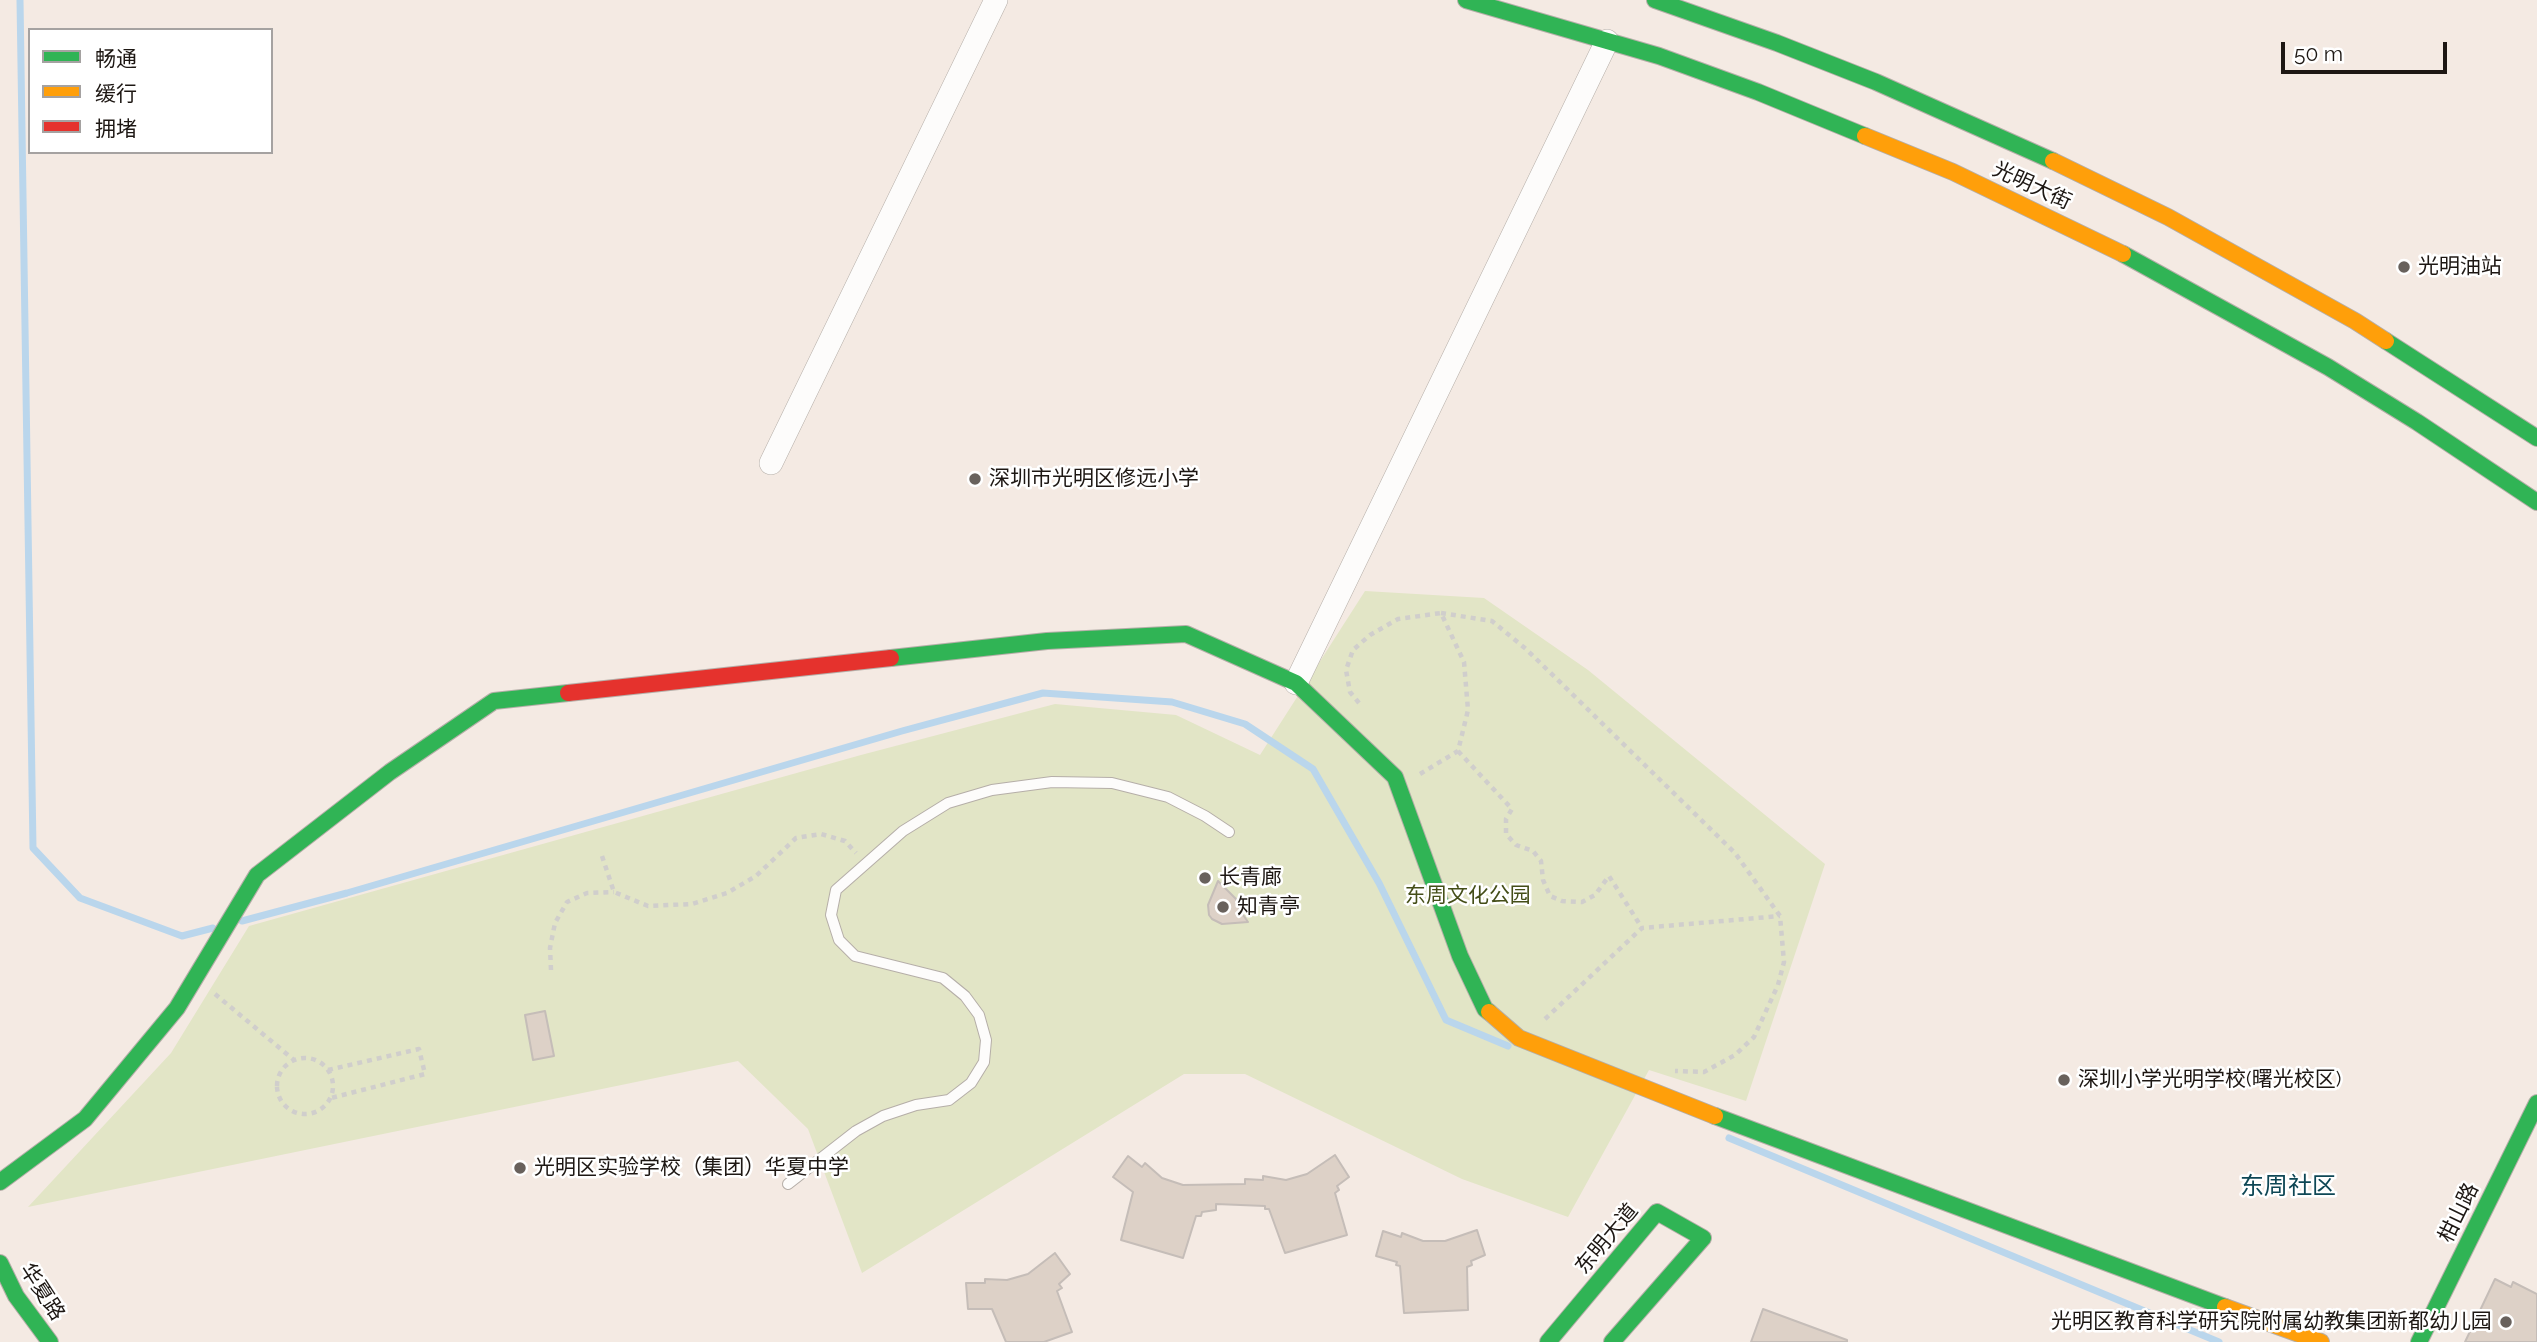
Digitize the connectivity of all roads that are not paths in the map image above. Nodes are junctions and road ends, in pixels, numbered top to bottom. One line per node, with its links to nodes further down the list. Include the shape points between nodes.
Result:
1 (996, 0): 6 (street)
2 (1465, 0): 4 (street, 光明大街)
3 (1655, 0): 5 (street, 光明大街, via 1877,82 2108,187 2355,321)
4 (1607, 41): 7 (street, 光明大街, via 1844,126 2049,217 2328,367); 8 (street)
5 (2537, 438)
6 (771, 463)
7 (2537, 502)
8 (1296, 683): 11 (street, via 1186,634 1047,640 494,701 390,772 257,875 177,1007 85,1119); 17 (street, via 1395,777 1460,956 1485,1009 1519,1038 1786,1144)
9 (1229, 832): 12 (lane, via 1168,797 1112,783 1052,782 992,790 948,803 903,831 836,890 831,915 839,940 855,956 943,978 965,996 979,1014 986,1040 984,1062 971,1083 949,1100 883,1116 856,1131)
10 (2537, 1103): 18 (street, 柑山路)
11 (0, 1182)
12 (788, 1184)
13 (0, 1263): 14 (street, 华夏路, via 16,1296)
14 (50, 1342)
15 (1548, 1342): 16 (street, 东明大道, via 1657,1212 1703,1238)
16 (1612, 1342)
17 (2321, 1342)
18 (2418, 1342)

